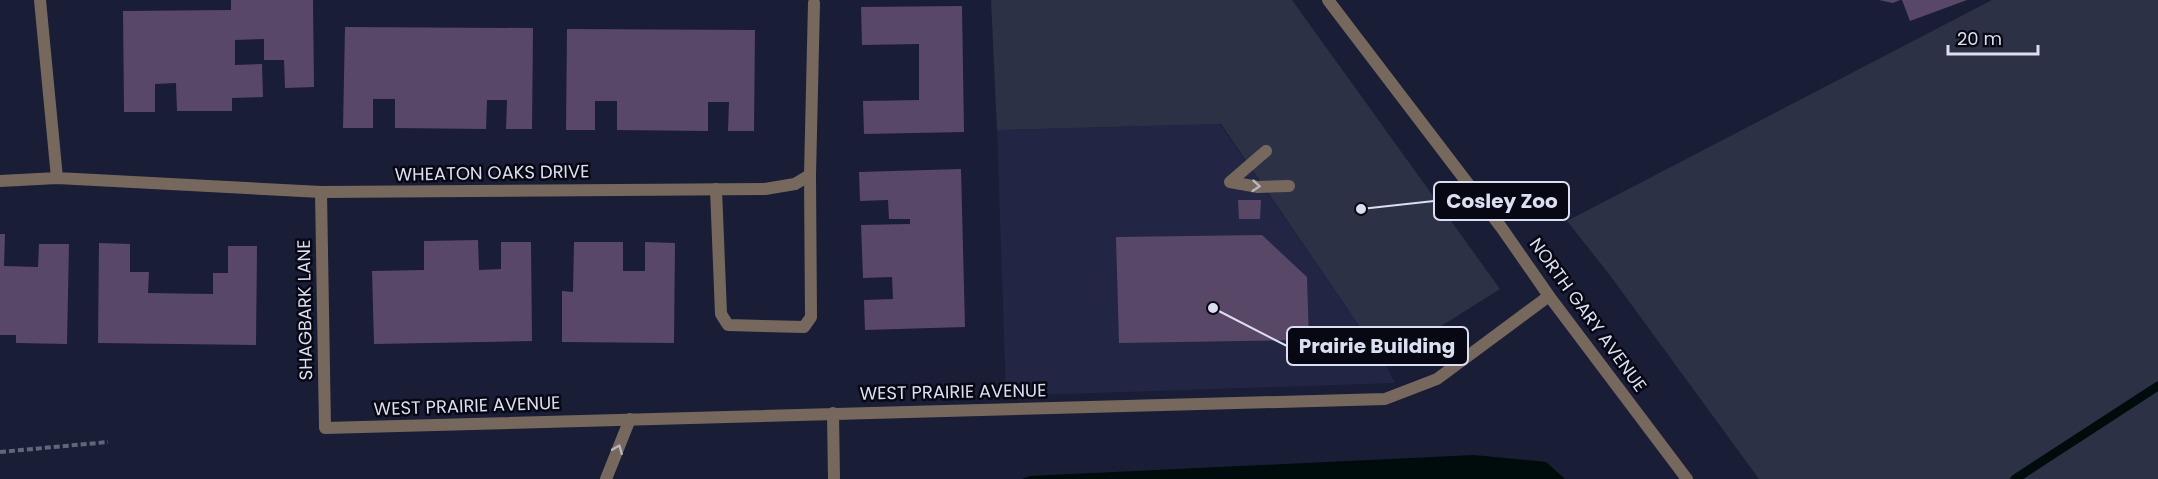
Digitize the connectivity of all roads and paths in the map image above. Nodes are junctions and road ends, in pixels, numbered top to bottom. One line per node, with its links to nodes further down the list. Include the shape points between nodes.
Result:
1 (40, 0): 6 (street)
2 (1328, 0): 11 (street, NORTH GARY AVENUE, via 1501,226)
3 (814, 3): 5 (street)
4 (1266, 151): 8 (street, one-way to 8, via 1230,183)
5 (810, 175): 9 (street, WHEATON OAKS DRIVE, via 795,184 765,189); 9 (street, via 811,317 804,327 728,325 721,314)
6 (57, 178): 7 (street, WHEATON OAKS DRIVE); 10 (street, WHEATON OAKS DRIVE)
7 (0, 181)
8 (1289, 186)
9 (716, 189): 10 (street, WHEATON OAKS DRIVE)
10 (321, 192): 14 (street, SHAGBARK LANE)
11 (1549, 296): 12 (street, WEST PRAIRIE AVENUE, via 1437,379 1385,399); 19 (street, NORTH GARY AVENUE)
12 (833, 413): 13 (street, WEST PRAIRIE AVENUE); 18 (street)
13 (630, 420): 14 (street, WEST PRAIRIE AVENUE); 17 (street, one-way to 13)
14 (326, 428)
15 (108, 442): 16 (path)
16 (0, 452)
17 (606, 479)
18 (834, 479)
19 (1687, 479)

